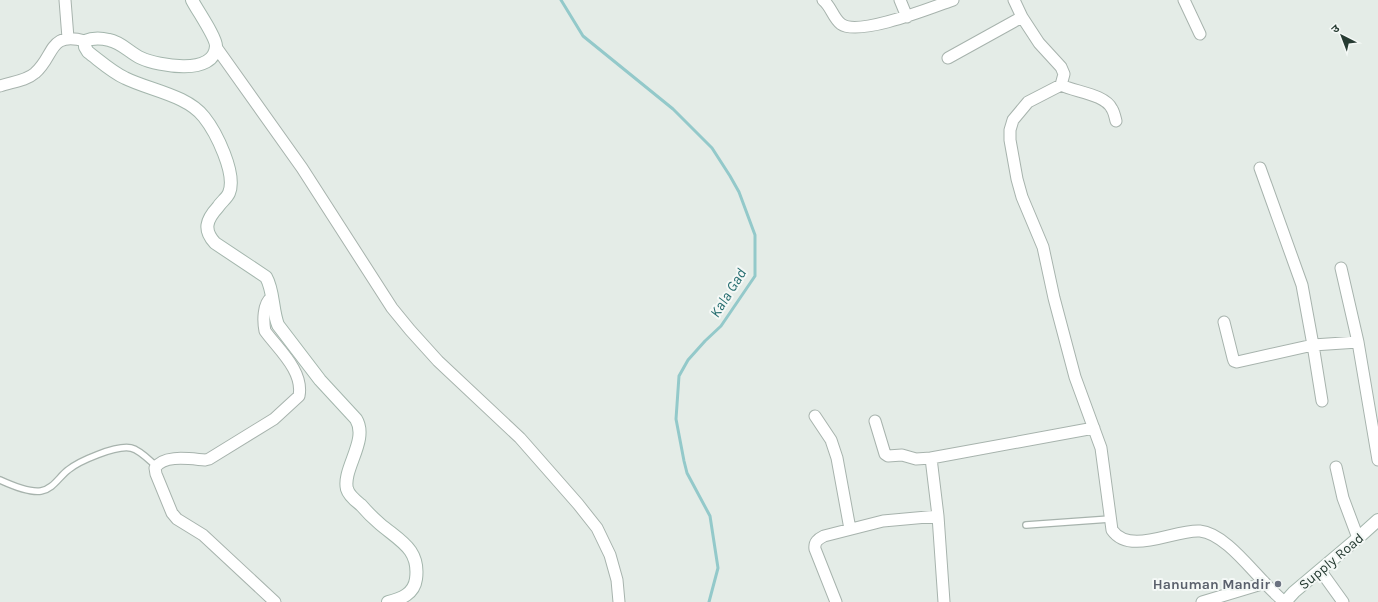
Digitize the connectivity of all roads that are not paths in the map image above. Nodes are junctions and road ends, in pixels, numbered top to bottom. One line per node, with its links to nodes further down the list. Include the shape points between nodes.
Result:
1 (65, 0): 11 (street)
2 (192, 0): 13 (street, via 214,38)
3 (823, 0): 9 (street, via 840,24 855,28)
4 (900, 0): 9 (street)
5 (953, 0): 9 (street)
6 (1014, 0): 8 (street)
7 (1184, 0): 10 (street)
8 (1022, 16): 14 (street); 15 (street, via 1039,44 1061,67 1064,74)
9 (907, 17)
10 (1200, 34)
11 (68, 38): 12 (street); 16 (street, via 54,47 36,73)
12 (85, 41): 13 (street, via 95,38 117,42 152,62 186,66 198,66 207,62); 20 (street, via 88,52 117,74 192,106 205,117 228,164 231,182 230,193 210,216 206,229 216,243 266,278 270,284)
13 (216, 47): 43 (street, via 302,168 392,308 438,361 520,438 597,528 610,555 617,580)
14 (948, 58)
15 (1060, 85): 17 (street, via 1099,97 1112,108); 27 (street, via 1028,102 1014,120 1010,140 1018,185 1043,247 1075,377)
16 (0, 86)
17 (1116, 121)
18 (1260, 168): 23 (street, via 1299,273)
19 (1341, 268): 22 (street)
20 (271, 298): 30 (street, via 266,305 265,330 297,375 300,384 299,396 274,419 209,459 177,459 164,461); 42 (street, via 274,315 285,336 360,425 347,489 381,525 406,545 418,566 416,584 411,592 400,599)
21 (1224, 322): 23 (street, via 1234,361)
22 (1358, 342): 23 (street); 29 (street)
23 (1314, 345): 24 (street)
24 (1322, 401)
25 (815, 416): 37 (street, via 831,440 837,458)
26 (875, 421): 28 (street, via 885,454 888,456)
27 (1094, 428): 28 (street); 34 (street, via 1105,470)
28 (931, 458): 33 (street)
29 (1378, 460)
30 (156, 466): 32 (lane, via 138,452 125,448 77,464 47,490 18,487); 41 (street, via 156,474 177,519 203,535)
31 (1336, 467): 38 (street, via 1343,498)
32 (0, 480)
33 (938, 516): 37 (street, via 883,521); 45 (street)
34 (1110, 519): 36 (lane); 40 (street, via 1112,530 1126,540 1148,540 1201,531 1233,549)
35 (1378, 520): 38 (street, Supply Road)
36 (1026, 525)
37 (850, 529): 44 (street, via 824,536 818,539 815,545)
38 (1358, 538): 39 (street, Supply Road)
39 (1320, 570): 47 (street, Supply Road); 48 (street)
40 (1265, 583): 46 (street); 47 (street)
41 (275, 602)
42 (388, 602)
43 (619, 602)
44 (836, 602)
45 (944, 602)
46 (1202, 602)
47 (1284, 602)
48 (1343, 602)

